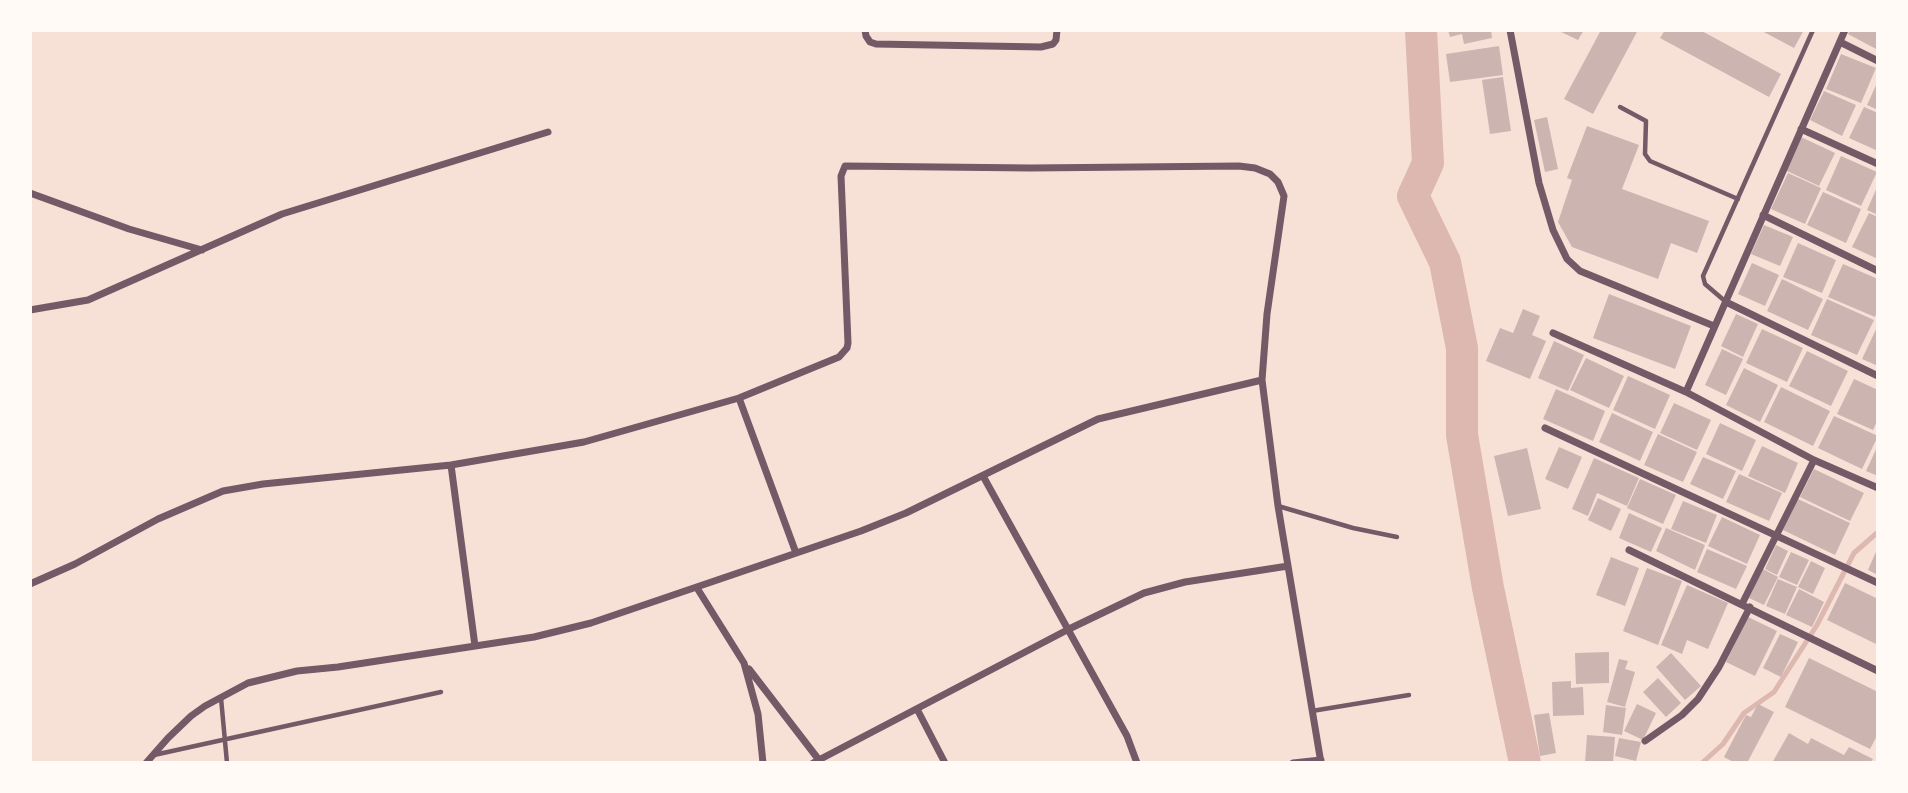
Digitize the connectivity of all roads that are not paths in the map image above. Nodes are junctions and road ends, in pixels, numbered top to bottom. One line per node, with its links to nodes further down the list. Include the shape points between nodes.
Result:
1 (865, 30): 2 (street, via 876,44 1041,47 1056,40)
2 (1057, 30)
3 (1510, 30): 19 (street, via 1539,183 1567,259 1580,271)
4 (1812, 30): 13 (lane)
5 (1845, 30): 6 (street)
6 (1840, 41): 7 (street); 9 (street)
7 (1878, 61)
8 (1619, 107): 13 (lane, via 1646,121 1644,154 1650,161)
9 (1801, 129): 11 (street); 14 (street)
10 (548, 132): 15 (street, via 282,214)
11 (1878, 163)
12 (30, 193): 15 (street)
13 (1738, 200): 17 (lane, via 1703,278)
14 (1763, 215): 16 (street); 17 (street)
15 (202, 250): 18 (street, via 88,300)
16 (1878, 271)
17 (1726, 302): 19 (street); 21 (street)
18 (30, 310)
19 (1714, 326): 23 (street)
20 (1553, 333): 23 (street)
21 (1878, 376)
22 (1262, 380): 24 (street, via 1266,314 1284,196 1270,174 1239,166 849,166 841,176 847,348 839,358); 28 (street, via 1097,419); 30 (street)
23 (1686, 391): 26 (street)
24 (739, 398): 27 (street, via 584,442); 34 (street)
25 (1545, 428): 31 (street)
26 (1814, 460): 29 (street); 31 (street)
27 (451, 466): 37 (street, via 223,491); 41 (street)
28 (983, 476): 34 (street, via 906,513); 40 (street)
29 (1878, 488)
30 (1278, 506): 32 (lane); 35 (street)
31 (1775, 535): 36 (street); 39 (street)
32 (1397, 537)
33 (1629, 550): 39 (street)
34 (796, 553): 38 (street)
35 (1288, 566): 40 (street, via 1165,586); 48 (street)
36 (1878, 583)
37 (30, 584)
38 (697, 588): 41 (street, via 591,623); 42 (street)
39 (1746, 606): 43 (street); 50 (street, via 1719,667 1698,699)
40 (1069, 629): 47 (street); 58 (street)
41 (475, 646): 46 (street, via 279,674)
42 (744, 663): 52 (street); 56 (street, via 758,714)
43 (1878, 671)
44 (441, 692): 49 (lane)
45 (1409, 695): 48 (lane)
46 (221, 697): 49 (lane); 51 (street, via 191,716)
47 (917, 709): 52 (street); 57 (street)
48 (1312, 711): 53 (street)
49 (225, 739): 51 (lane); 55 (lane)
50 (1644, 741)
51 (153, 755): 54 (street)
52 (816, 762)
53 (1321, 762): 59 (street)
54 (146, 763)
55 (227, 763)
56 (762, 763)
57 (945, 763)
58 (1137, 763)
59 (1293, 763)

